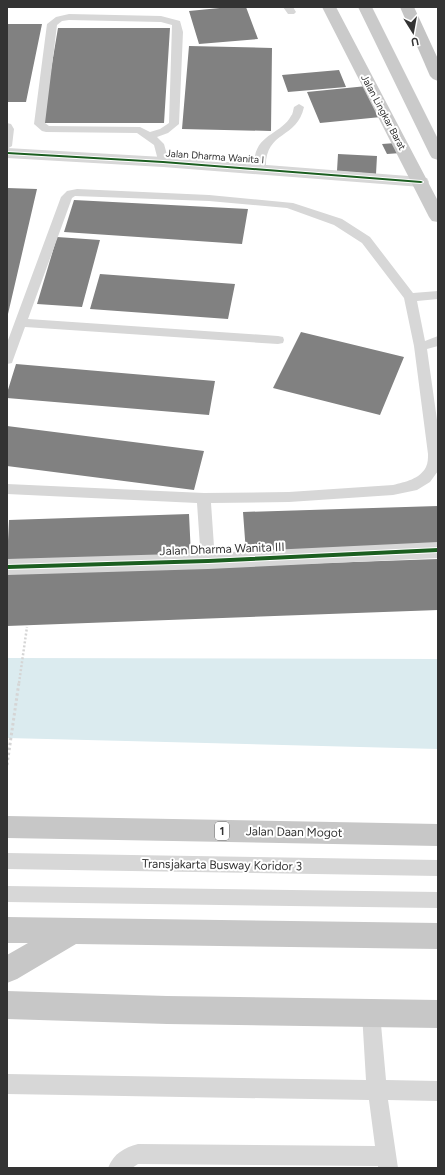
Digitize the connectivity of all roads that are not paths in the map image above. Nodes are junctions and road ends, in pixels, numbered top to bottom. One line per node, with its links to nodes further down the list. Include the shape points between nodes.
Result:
1 (329, 7): 13 (main road, Jalan Lingkar Barat)
2 (365, 7): 10 (main road)
3 (407, 7): 4 (highway)
4 (438, 76)
5 (299, 107): 12 (lane, via 295,120 268,140 259,158)
6 (7, 126): 8 (lane)
7 (148, 136): 7 (lane, via 164,132 174,124 177,23 161,19 70,16 52,24 39,124 41,127 135,129); 11 (lane, via 159,144)
8 (7, 146)
9 (7, 153): 11 (street, Jalan Dharma Wanita I)
10 (438, 155)
11 (163, 162): 12 (street, Jalan Dharma Wanita I)
12 (260, 169): 13 (street, Jalan Dharma Wanita I)
13 (422, 182): 14 (main road, Jalan Lingkar Barat)
14 (438, 217)
15 (438, 294): 16 (lane)
16 (410, 297): 17 (lane, via 366,240 338,222 289,205 209,198 77,192 67,197); 20 (lane)
17 (22, 323): 18 (lane); 21 (lane)
18 (278, 340)
19 (438, 340): 20 (lane)
20 (420, 346): 23 (lane, via 435,454 433,468 425,478 412,486 393,490 289,497)
21 (7, 360)
22 (7, 489): 23 (lane)
23 (204, 498): 25 (lane)
24 (438, 550): 25 (street, Jalan Dharma Wanita III)
25 (208, 561): 26 (street, Jalan Dharma Wanita III)
26 (7, 567)
27 (7, 827): 28 (highway, Jalan Daan Mogot / 1)
28 (438, 835)
29 (7, 861): 30 (lane, Transjakarta Busway Koridor 3)
30 (438, 868)
31 (7, 894): 32 (lane)
32 (438, 900)
33 (7, 930): 34 (highway)
34 (71, 932): 35 (highway); 36 (highway)
35 (438, 936)
36 (7, 970)
37 (7, 1005): 38 (highway)
38 (371, 1013): 39 (highway); 41 (lane)
39 (438, 1014)
40 (7, 1084): 41 (lane)
41 (377, 1090): 42 (lane); 43 (lane)
42 (438, 1091)
43 (388, 1162): 44 (lane, via 138,1154 128,1157)
44 (118, 1168)

